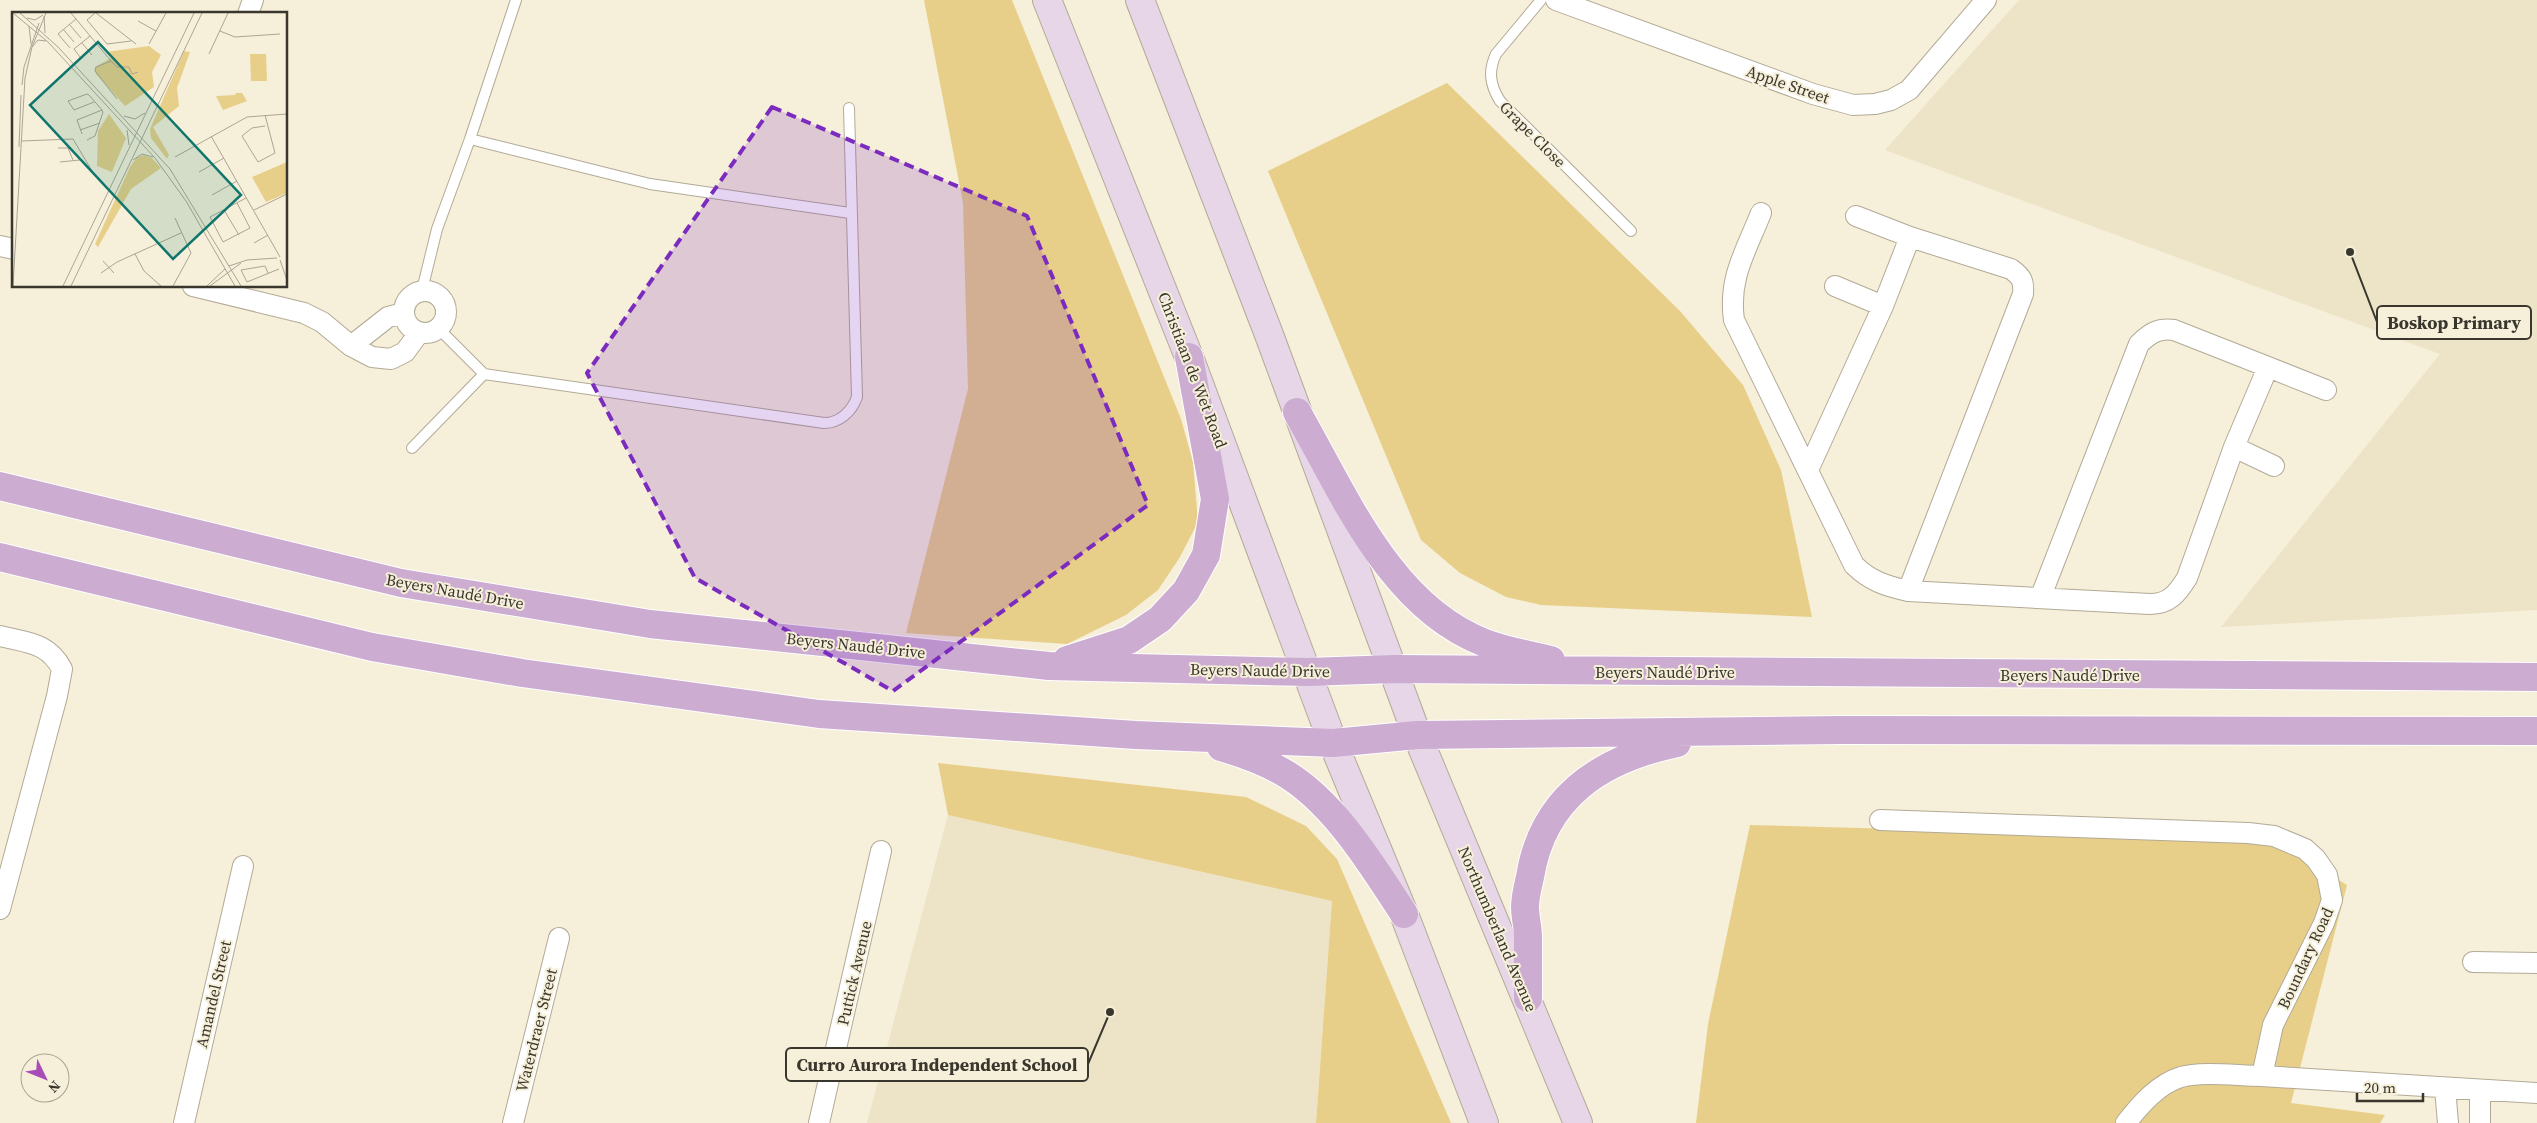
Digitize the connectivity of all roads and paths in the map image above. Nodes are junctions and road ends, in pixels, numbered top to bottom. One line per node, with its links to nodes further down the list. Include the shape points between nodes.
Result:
1 (253, 0): 8 (street)
2 (516, 0): 10 (lane)
3 (1046, 0): 23 (main road, Christiaan de Wet Road)
4 (1140, 0): 27 (main road)
5 (1541, 0): 14 (lane, Grape Close, via 1496,54 1492,63 1492,87 1500,101)
6 (1556, 0): 7 (street, Apple Street, via 1813,94 1853,105 1891,100 1909,90)
7 (1986, 0)
8 (249, 12)
9 (849, 108): 11 (lane)
10 (470, 139): 11 (lane, via 650,184); 18 (lane, via 437,229)
11 (850, 212): 25 (lane, via 857,397 848,413 839,419 824,423)
12 (1761, 214): 31 (street, via 1734,280 1731,299 1734,320)
13 (1856, 216): 15 (street)
14 (1631, 231)
15 (1910, 237): 19 (street); 34 (street, via 2011,269 2021,276 2024,284 2023,294)
16 (1835, 286): 19 (street)
17 (201, 288): 22 (street, via 304,313 322,322)
18 (422, 290): 20 (street, via 407,300); 21 (street, via 438,294 446,305 446,318)
19 (1883, 306): 31 (street)
20 (404, 313): 21 (street, via 408,325); 22 (street, via 388,317)
21 (429, 331): 22 (street, via 391,359 372,357); 25 (lane)
22 (351, 346)
23 (1189, 357): 37 (main road, via 1215,499 1206,555 1186,591 1160,619 1129,640); 39 (main road, Christiaan de Wet Road)
24 (2268, 367): 26 (street); 29 (street); 35 (street, via 2174,330 2150,333 2139,344)
25 (484, 374): 28 (lane)
26 (2326, 390)
27 (1296, 412): 38 (main road); 40 (main road, via 1378,554 1419,601 1442,620 1484,643)
28 (412, 448)
29 (2234, 448): 30 (street); 35 (street, via 2187,578 2171,599 2161,604 2150,604)
30 (2274, 466)
31 (1808, 470): 34 (street, via 1854,565 1879,584)
32 (0, 486): 37 (main road, Beyers Naudé Drive, via 401,583 650,624)
33 (0, 557): 45 (main road, via 372,647 522,673 819,714)
34 (1908, 591): 35 (street)
35 (2041, 596)
36 (0, 636): 48 (street, via 50,650 62,669 57,696)
37 (1049, 666): 39 (main road, Beyers Naudé Drive)
38 (1394, 669): 39 (main road, Beyers Naudé Drive); 40 (main road, Beyers Naudé Drive); 44 (main road)
39 (1306, 672): 46 (main road, Christiaan de Wet Road)
40 (1608, 672): 41 (main road, Beyers Naudé Drive)
41 (2537, 677)
42 (2537, 731): 43 (main road)
43 (1724, 732): 44 (main road); 56 (main road, via 1648,749 1601,771 1570,793 1552,814 1541,835 1532,865 1525,906)
44 (1417, 735): 46 (main road); 56 (main road, Northumberland Avenue)
45 (1190, 738): 46 (main road); 52 (main road, via 1249,756 1282,771 1307,789 1369,860)
46 (1333, 742): 52 (main road)
47 (1880, 820): 57 (street, Boundary Road, via 2248,833 2274,836 2305,849 2327,875 2332,900 2324,923 2273,1025)
48 (8, 845): 51 (street)
49 (881, 852): 63 (street, Puttick Avenue)
50 (243, 866): 61 (street, Amandel Street)
51 (0, 909)
52 (1404, 914): 64 (main road)
53 (559, 938): 62 (street, Waterdraer Street)
54 (2473, 962): 55 (street)
55 (2537, 962)
56 (1528, 998): 65 (main road, Northumberland Avenue)
57 (2262, 1076): 58 (street); 66 (street, via 2181,1077 2162,1086)
58 (2445, 1088): 59 (street); 67 (street)
59 (2480, 1090): 60 (street); 68 (street)
60 (2537, 1093)
61 (184, 1123)
62 (513, 1123)
63 (819, 1123)
64 (1484, 1123)
65 (1578, 1123)
66 (2126, 1123)
67 (2448, 1123)
68 (2480, 1123)

